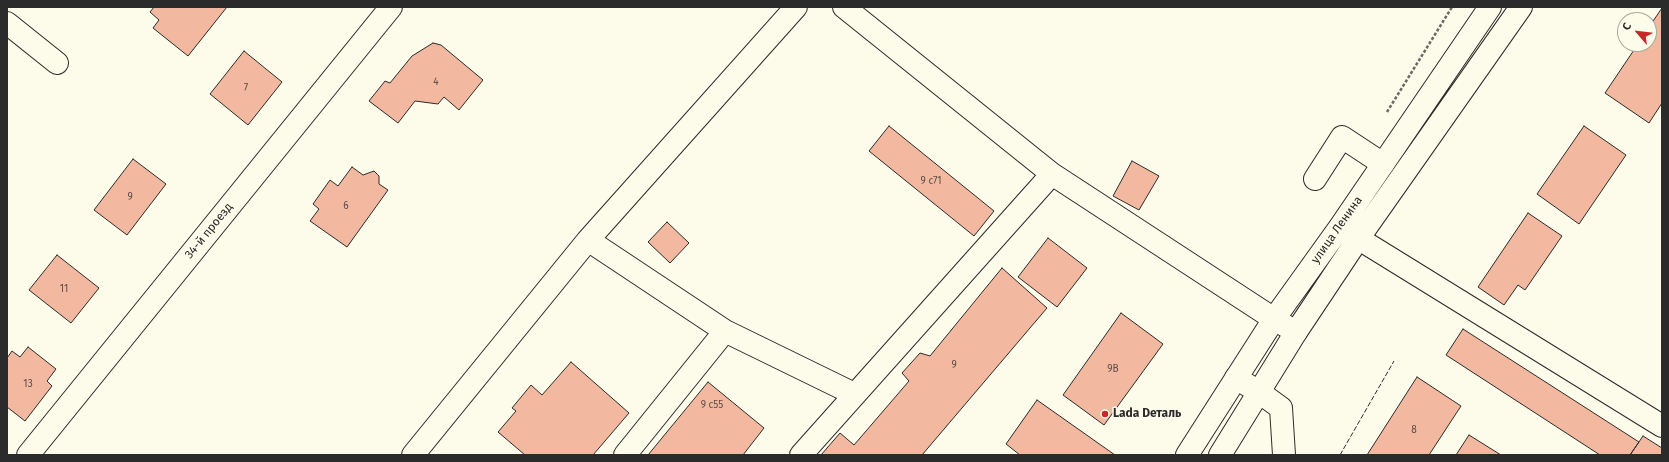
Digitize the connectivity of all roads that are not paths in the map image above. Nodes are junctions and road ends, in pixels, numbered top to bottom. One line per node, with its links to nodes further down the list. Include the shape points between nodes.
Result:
1 (391, 7): 21 (street, 34-й проезд)
2 (796, 7): 13 (street)
3 (844, 7): 9 (street)
4 (1490, 7): 8 (street, улица Ленина)
5 (1521, 7): 12 (street, улица Ленина)
6 (7, 23): 7 (street)
7 (57, 63)
8 (1383, 164): 10 (street, via 1342,137); 11 (street, улица Ленина)
9 (1052, 174): 14 (street); 19 (street)
10 (1315, 179)
11 (1340, 227): 12 (street); 14 (street, улица Ленина)
12 (1358, 239): 16 (street, улица Ленина); 20 (street)
13 (588, 240): 15 (street); 22 (street)
14 (1274, 319): 16 (street); 17 (street, улица Ленина)
15 (725, 331): 19 (street); 23 (street)
16 (1296, 332): 18 (street, улица Ленина)
17 (1236, 378): 18 (street); 25 (street, улица Ленина)
18 (1259, 392): 26 (street, улица Ленина); 27 (street, via 1281,408)
19 (854, 394): 24 (street)
20 (1662, 426)
21 (28, 455)
22 (413, 455)
23 (625, 455)
24 (801, 455)
25 (1187, 455)
26 (1220, 455)
27 (1284, 455)

